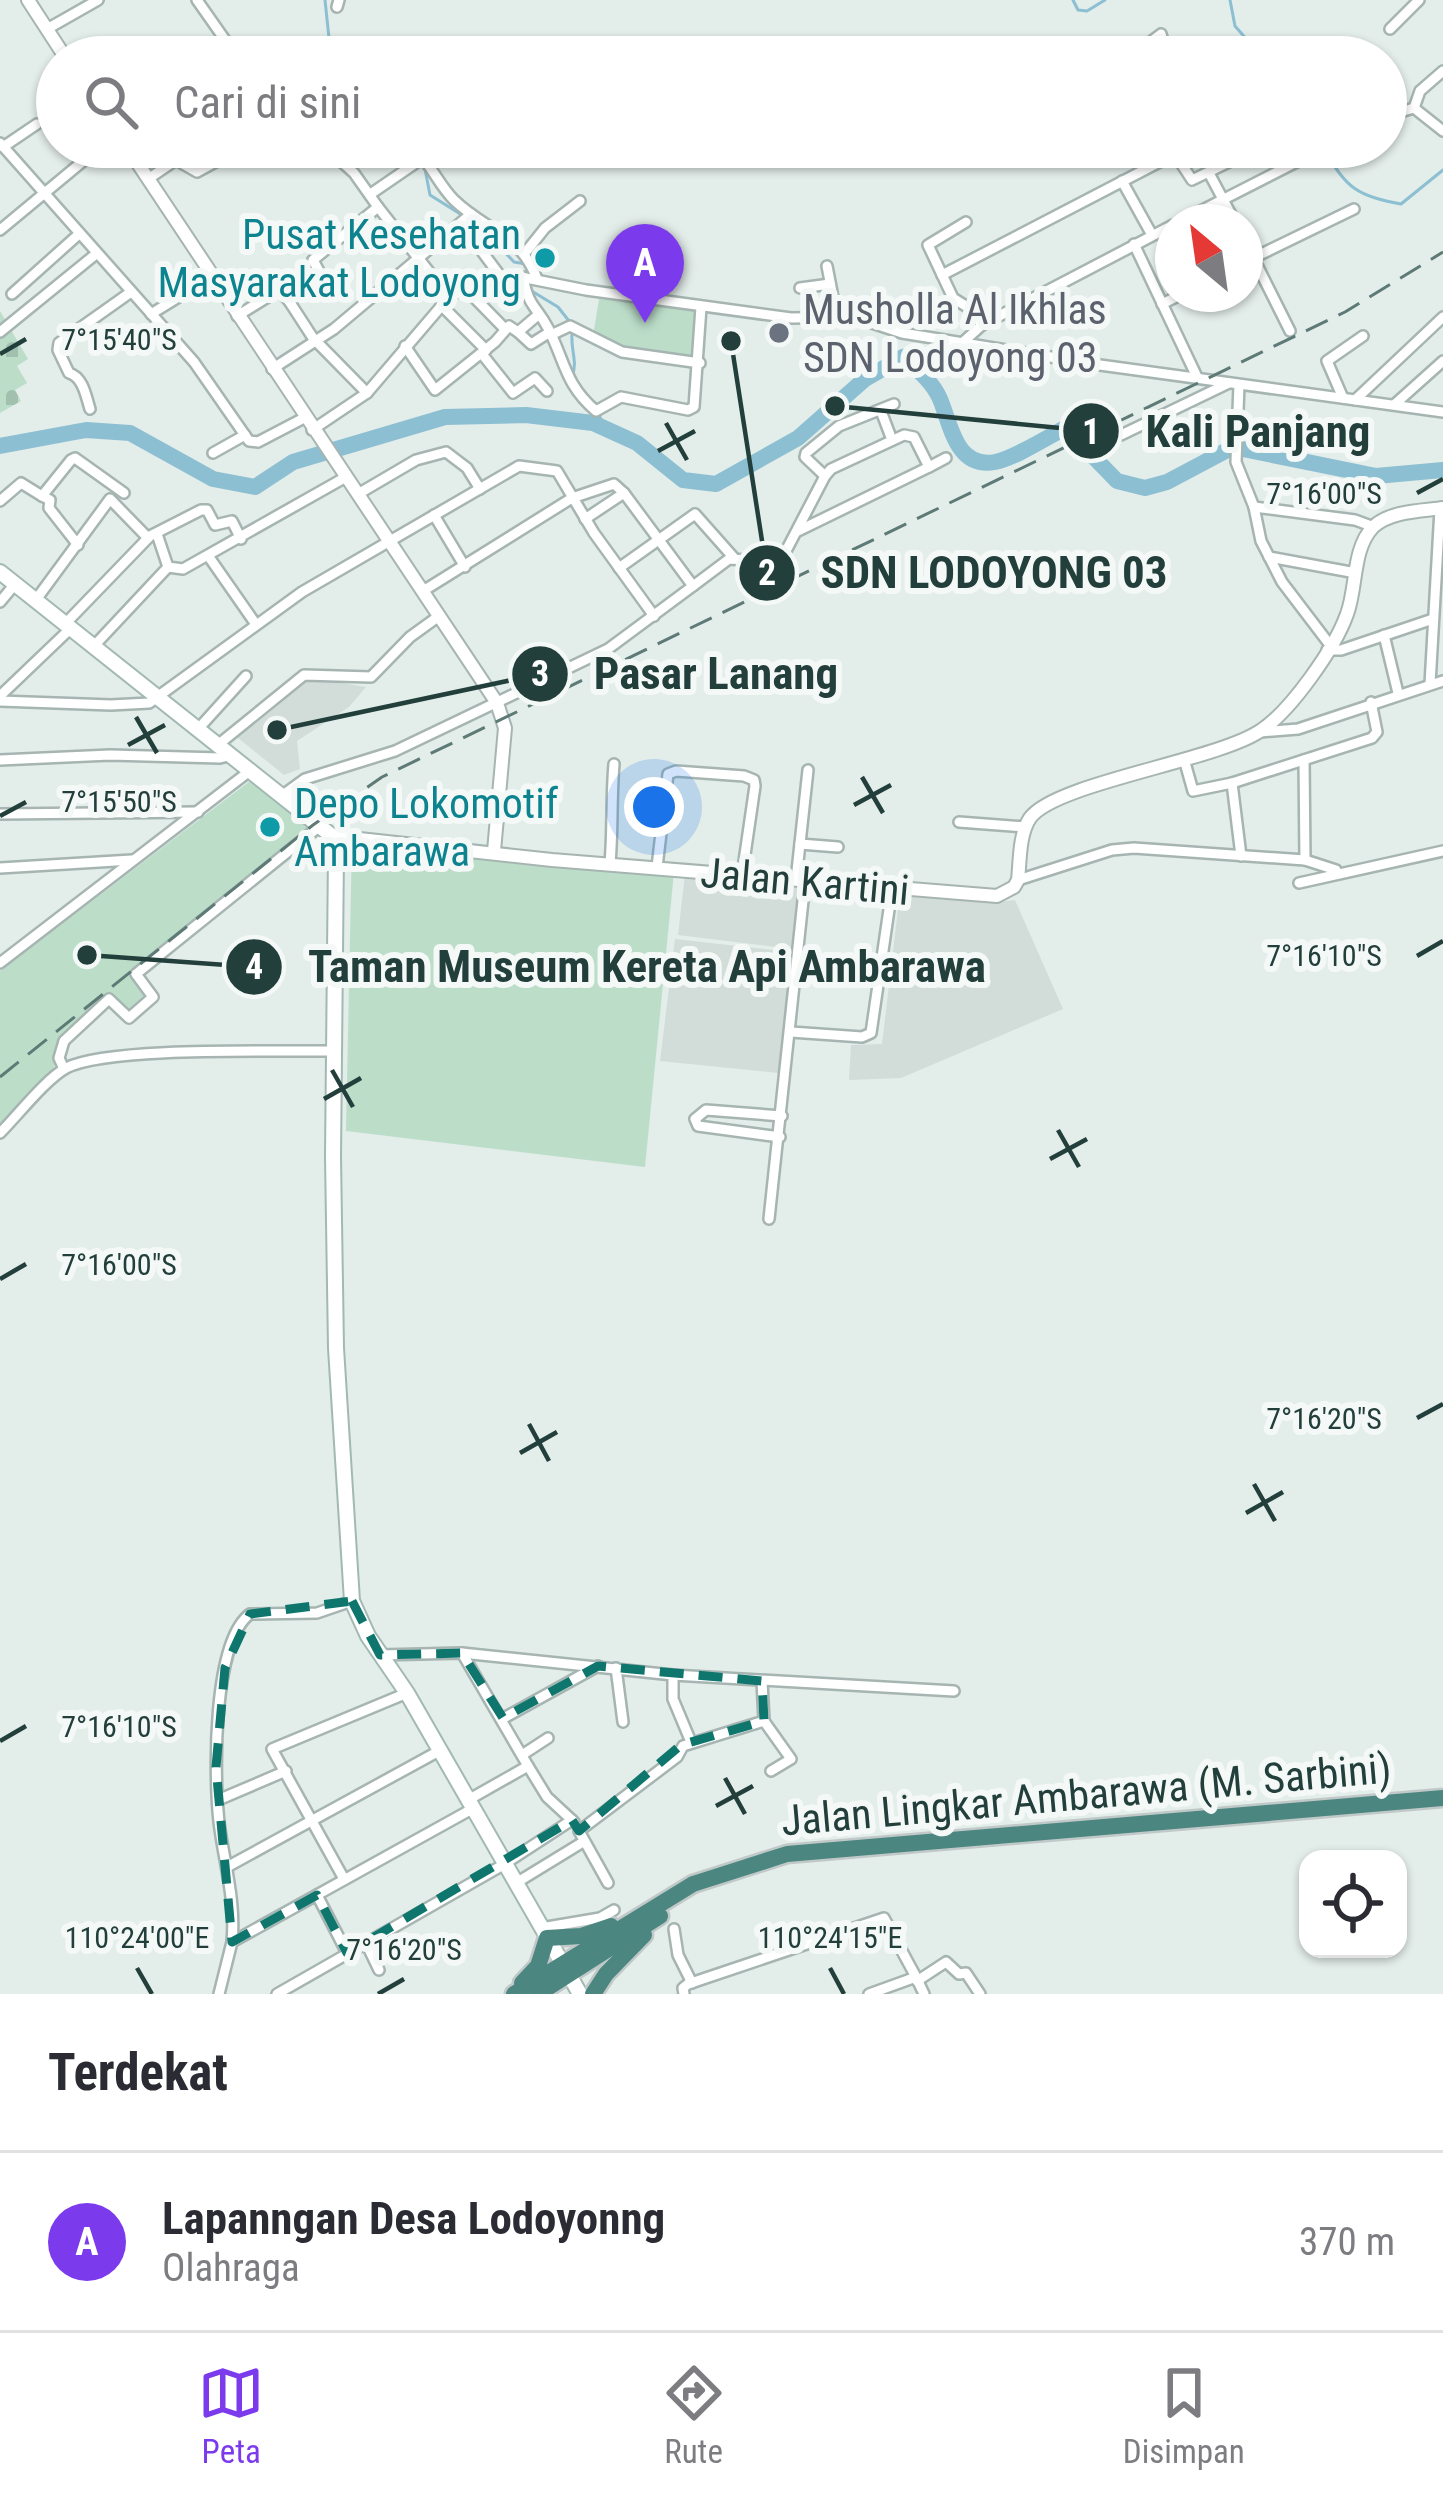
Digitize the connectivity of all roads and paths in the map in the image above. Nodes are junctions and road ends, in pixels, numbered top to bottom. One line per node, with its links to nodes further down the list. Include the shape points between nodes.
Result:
1 (28, 0): 6 (street)
2 (98, 0): 6 (street)
3 (1419, 0): 7 (street)
4 (202, 1): 9 (street)
5 (1176, 26): 10 (street)
6 (46, 29): 8 (street)
7 (1390, 29)
8 (51, 36)
9 (224, 36)
10 (1165, 36)
11 (1443, 71): 12 (street)
12 (1414, 108): 14 (street); 15 (street)
13 (1443, 109): 15 (street)
14 (1407, 110)
15 (1433, 122): 17 (street)
16 (36, 125): 18 (street)
17 (1443, 131)
18 (1, 145): 33 (street)
19 (76, 168): 33 (street)
20 (141, 168): 30 (street)
21 (164, 168): 30 (street)
22 (346, 168): 32 (street)
23 (411, 168): 32 (street)
24 (433, 168): 40 (street)
25 (1144, 168): 31 (street)
26 (1183, 168): 29 (street, via 1189,180)
27 (1219, 168): 29 (street)
28 (1287, 168): 35 (street)
29 (1209, 173): 35 (street)
30 (148, 179): 54 (street)
31 (1122, 181): 45 (street); 53 (street)
32 (372, 193): 38 (street)
33 (44, 195): 42 (street); 43 (street)
34 (580, 201): 48 (street)
35 (1223, 201): 36 (street); 37 (street)
36 (1217, 204)
37 (1225, 204)
38 (377, 207): 51 (street); 64 (street, via 313,260 320,278)
39 (1354, 209): 50 (street)
40 (471, 214): 48 (street); 51 (street)
41 (966, 222): 53 (street, via 928,245)
42 (0, 230)
43 (79, 234): 49 (street); 63 (street)
44 (1155, 234): 45 (street)
45 (1152, 235): 47 (street)
46 (472, 238): 55 (street)
47 (1134, 244): 61 (street); 73 (street)
48 (525, 253): 56 (street)
49 (96, 254): 62 (street); 76 (street)
50 (1263, 254)
51 (420, 256): 65 (street); 80 (street)
52 (826, 266): 58 (street)
53 (942, 275): 73 (street, via 952,298)
54 (212, 277): 68 (street); 70 (street)
55 (501, 278): 56 (street); 59 (street)
56 (530, 278): 66 (street); 69 (street, via 526,302)
57 (1263, 283): 75 (street)
58 (830, 284): 60 (street); 72 (street)
59 (464, 287): 65 (street); 74 (street)
60 (800, 288)
61 (1155, 289)
62 (131, 292): 68 (street); 96 (street, via 59,343)
63 (12, 294)
64 (289, 301): 70 (street, via 279,290); 80 (street)
65 (445, 301): 82 (street); 83 (street)
66 (701, 307): 72 (street); 86 (street)
67 (1166, 312): 88 (street)
68 (152, 314): 100 (street)
69 (538, 315): 77 (street); 78 (street)
70 (237, 316): 87 (street)
71 (1443, 317): 93 (street)
72 (837, 318): 81 (street)
73 (982, 325): 81 (street)
74 (505, 329): 77 (street); 83 (street)
75 (1290, 331)
76 (0, 332)
77 (518, 332): 78 (street, via 530,344)
78 (550, 333): 84 (street); 86 (street, via 574,327 622,352)
79 (1363, 336): 93 (street, via 1328,361)
80 (318, 341): 87 (street); 92 (street)
81 (962, 343): 88 (street)
82 (405, 346): 83 (street, via 435,390); 92 (street)
83 (484, 352): 89 (street, via 513,393)
84 (560, 359): 86 (street, via 569,384 596,411 621,397 691,409); 89 (street)
85 (1443, 361): 95 (street)
86 (700, 363)
87 (272, 369): 99 (street)
88 (1197, 377): 90 (street)
89 (539, 379): 91 (street)
90 (1234, 384): 93 (street); 101 (street); 117 (street, via 1236,462)
91 (548, 391)
92 (367, 393): 99 (street)
93 (1349, 399): 95 (street)
94 (894, 404): 97 (street)
95 (1395, 404): 98 (street)
96 (90, 410)
97 (881, 411): 102 (street); 107 (street, via 839,426 806,453)
98 (1443, 412)
99 (312, 429): 100 (street, via 258,442); 106 (street)
100 (245, 435): 103 (street)
101 (1121, 435)
102 (892, 440): 105 (street, via 914,437); 107 (street)
103 (213, 453)
104 (946, 458): 105 (street)
105 (929, 467): 122 (street)
106 (343, 473): 112 (street); 124 (street)
107 (825, 476): 122 (street)
108 (134, 480): 110 (street)
109 (480, 489): 112 (street, via 446,452); 114 (street, via 519,466 551,469); 119 (street)
110 (124, 493): 113 (street, via 75,458); 116 (street)
111 (624, 493): 114 (street, via 614,484); 120 (street); 125 (street)
112 (358, 494): 126 (street)
113 (42, 496): 115 (street, via 18,483); 127 (street)
114 (572, 498): 120 (street); 132 (street)
115 (0, 502)
116 (116, 503): 123 (street); 127 (street, via 110,499)
117 (1254, 507): 121 (street); 129 (street)
118 (1442, 508): 121 (street); 143 (street)
119 (434, 515): 126 (street); 132 (street)
120 (585, 519): 133 (street)
121 (1374, 527): 135 (street)
122 (796, 532): 130 (street, via 780,554 755,563)
123 (153, 536): 124 (street, via 205,508 214,525 232,521); 131 (street); 145 (street)
124 (241, 539): 128 (street)
125 (658, 539): 130 (street, via 697,514); 133 (street); 137 (street)
126 (389, 542): 138 (street); 144 (street)
127 (78, 544): 139 (street)
128 (209, 557): 131 (street); 144 (street)
129 (1269, 557): 135 (street); 148 (street)
130 (734, 558): 137 (street)
131 (168, 567): 147 (street)
132 (465, 567): 138 (street)
133 (619, 568): 142 (street)
134 (0, 572): 136 (main road)
135 (1356, 573): 148 (street, via 1348,613)
136 (15, 584): 139 (main road); 140 (street)
137 (693, 586): 142 (street)
138 (423, 591): 141 (street)
139 (35, 601): 145 (main road)
140 (0, 602)
141 (439, 616): 156 (street); 159 (street, via 371,677 304,675)
142 (653, 616): 156 (street, via 608,649)
143 (1432, 620): 146 (street); 151 (street)
144 (255, 623): 153 (street)
145 (67, 627): 147 (main road); 154 (street)
146 (1384, 635): 148 (street); 152 (street)
147 (93, 647): 153 (main road)
148 (1329, 648): 158 (street)
149 (246, 676): 157 (street)
150 (1443, 681): 151 (street)
151 (1430, 684): 152 (street)
152 (1398, 693): 155 (street)
153 (158, 696): 154 (street, via 111,705); 157 (main road)
154 (0, 698)
155 (1372, 701): 158 (street, via 1298,729); 162 (street, via 1375,736)
156 (497, 703): 167 (street, via 395,751 304,779); 175 (street, via 503,760)
157 (199, 728): 159 (main road)
158 (1260, 732): 160 (street)
159 (225, 749): 161 (street, via 220,758); 164 (main road)
160 (1184, 759): 166 (street, via 1193,791); 172 (street, via 1052,802)
161 (0, 760)
162 (1304, 760): 166 (street); 179 (street)
163 (614, 764): 180 (street)
164 (251, 770): 167 (main road); 168 (street)
165 (808, 770): 173 (street)
166 (1232, 783): 177 (street)
167 (283, 795): 171 (main road)
168 (198, 812): 169 (street); 178 (street)
169 (0, 814)
170 (959, 822): 172 (street)
171 (322, 826): 175 (street, Jalan Kartini); 191 (main road, via 336,852); 192 (street, via 136,974 153,997 141,1008 127,1018 109,999 64,1041)
172 (1025, 827): 185 (street)
173 (800, 844): 174 (street); 186 (street)
174 (838, 847)
175 (494, 851): 180 (street, Jalan Kartini)
176 (1443, 851): 187 (street)
177 (1241, 856): 179 (street); 185 (street, via 1112,850)
178 (133, 860): 182 (street); 189 (street)
179 (1305, 860): 183 (street)
180 (610, 863): 181 (street, Jalan Kartini)
181 (656, 867): 184 (street, Jalan Kartini); 184 (street, via 668,774 744,776 755,786)
182 (0, 868)
183 (1336, 870)
184 (742, 875): 186 (street, Jalan Kartini)
185 (1018, 880): 188 (street, Jalan Kartini, via 991,896)
186 (801, 881): 188 (street, Jalan Kartini); 190 (street)
187 (1299, 883)
188 (892, 890): 190 (street, via 871,1034)
189 (0, 963)
190 (791, 1033): 193 (street)
191 (336, 1051): 192 (street, via 134,1057); 197 (main road, via 336,1348)
192 (64, 1069): 194 (street)
193 (782, 1116): 195 (street); 195 (street, via 706,1110 695,1119 698,1126)
194 (0, 1133)
195 (780, 1137): 196 (street)
196 (769, 1219)
197 (352, 1600): 198 (main road); 217 (street, via 317,1613 250,1614 239,1623 225,1668)
198 (380, 1654): 199 (street); 205 (main road)
199 (462, 1654): 200 (street); 206 (street)
200 (598, 1666): 201 (street); 206 (street)
201 (616, 1668): 202 (street); 208 (street)
202 (673, 1675): 203 (street); 210 (street)
203 (762, 1681): 204 (street); 207 (street)
204 (954, 1691)
205 (407, 1693): 211 (main road); 214 (street, via 276,1745)
206 (502, 1719): 212 (street)
207 (764, 1720): 210 (street); 215 (street, via 791,1759)
208 (623, 1722)
209 (548, 1738): 212 (street)
210 (691, 1742): 221 (street)
211 (439, 1751): 218 (main road); 219 (street)
212 (522, 1754): 213 (street)
213 (528, 1766): 218 (street); 220 (street)
214 (286, 1771): 217 (street); 219 (street)
215 (771, 1772)
216 (1443, 1798): 228 (highway, Jalan Lingkar Ambarawa (M. Sarbini), via 826,1849 737,1868)
217 (218, 1800): 223 (street)
218 (470, 1805): 222 (main road); 224 (street)
219 (314, 1820): 223 (street); 224 (street)
220 (572, 1820): 221 (street); 222 (street)
221 (581, 1837): 225 (street); 226 (street)
222 (503, 1864): 226 (main road); 233 (street)
223 (227, 1867): 232 (street)
224 (344, 1879): 227 (street)
225 (608, 1883)
226 (515, 1884): 231 (main road)
227 (316, 1895): 232 (street); 234 (street)
228 (668, 1905): 231 (highway, via 581,1936); 236 (highway); 244 (highway)
229 (614, 1910): 231 (street)
230 (674, 1929): 238 (street)
231 (544, 1933): 236 (main road); 241 (highway, via 538,1966)
232 (232, 1942): 239 (street)
233 (366, 1943): 234 (street); 235 (street)
234 (347, 1953): 240 (street)
235 (379, 1970)
236 (565, 1971): 241 (highway); 242 (highway); 243 (main road)
237 (916, 1979): 238 (street, via 884,1918); 246 (street); 247 (street); 248 (street, via 946,1962)
238 (692, 1982): 245 (street)
239 (219, 1994)
240 (277, 1994)
241 (512, 1994)
242 (538, 1994)
243 (580, 1994)
244 (593, 1994)
245 (684, 1994)
246 (869, 1994)
247 (924, 1994)
248 (980, 1994)

